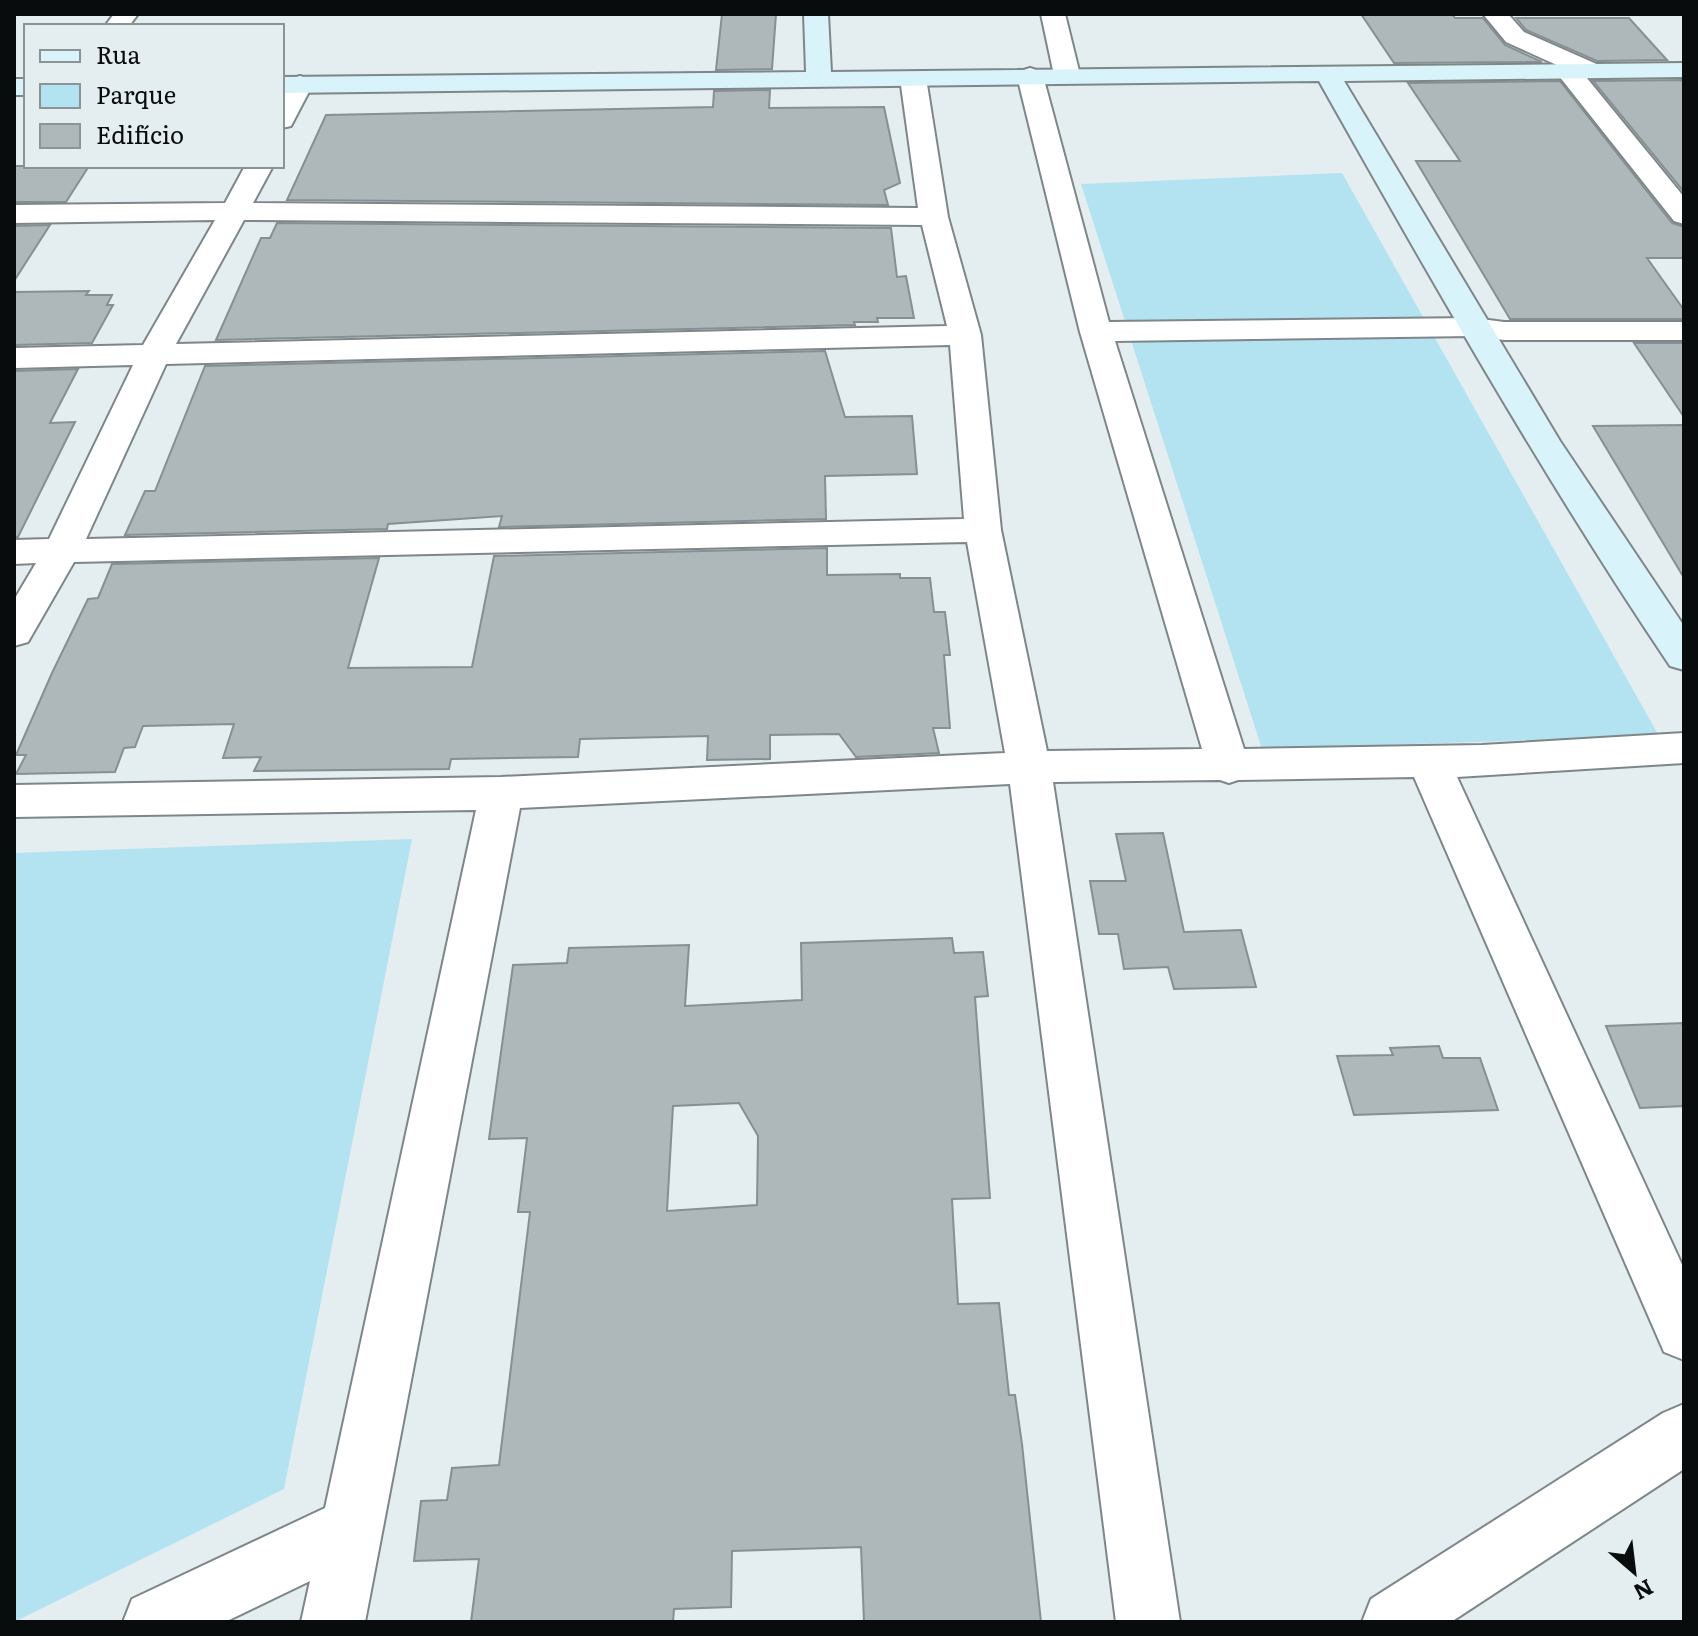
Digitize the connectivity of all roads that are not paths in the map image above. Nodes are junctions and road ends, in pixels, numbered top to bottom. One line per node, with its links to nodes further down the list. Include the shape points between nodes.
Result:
1 (816, 14): 12 (street)
2 (1053, 14): 9 (street)
3 (1495, 14): 4 (street)
4 (1515, 37): 6 (street); 7 (street)
5 (1684, 70): 6 (street)
6 (1580, 71): 7 (street); 16 (street)
7 (1513, 72): 8 (street)
8 (1327, 73): 9 (street); 21 (street)
9 (1067, 75): 10 (street)
10 (1030, 76): 11 (street); 23 (street)
11 (913, 78): 12 (street); 20 (street)
12 (819, 79): 13 (street)
13 (291, 84): 14 (street)
14 (284, 112)
15 (258, 168): 17 (street)
16 (1675, 192): 19 (street)
17 (237, 211): 18 (street); 20 (street); 25 (street)
18 (14, 214)
19 (1684, 215)
20 (934, 217): 24 (street)
21 (1473, 327): 22 (street); 23 (street); 31 (street, via 1623,570)
22 (1684, 331)
23 (1096, 332): 35 (street)
24 (965, 335): 25 (street); 27 (street)
25 (154, 355): 26 (street); 28 (street)
26 (14, 358)
27 (983, 530): 28 (street); 34 (street)
28 (62, 551): 29 (street); 30 (street)
29 (14, 552)
30 (14, 633)
31 (1684, 656)
32 (1684, 748): 33 (street)
33 (1429, 763): 35 (street); 38 (street)
34 (1029, 767): 35 (street); 36 (street); 43 (street)
35 (1229, 767)
36 (501, 793): 37 (street); 40 (street)
37 (14, 801)
38 (1684, 1332)
39 (1684, 1434): 44 (street)
40 (350, 1529): 41 (street); 42 (street)
41 (155, 1622)
42 (333, 1622)
43 (1148, 1622)
44 (1394, 1622)

